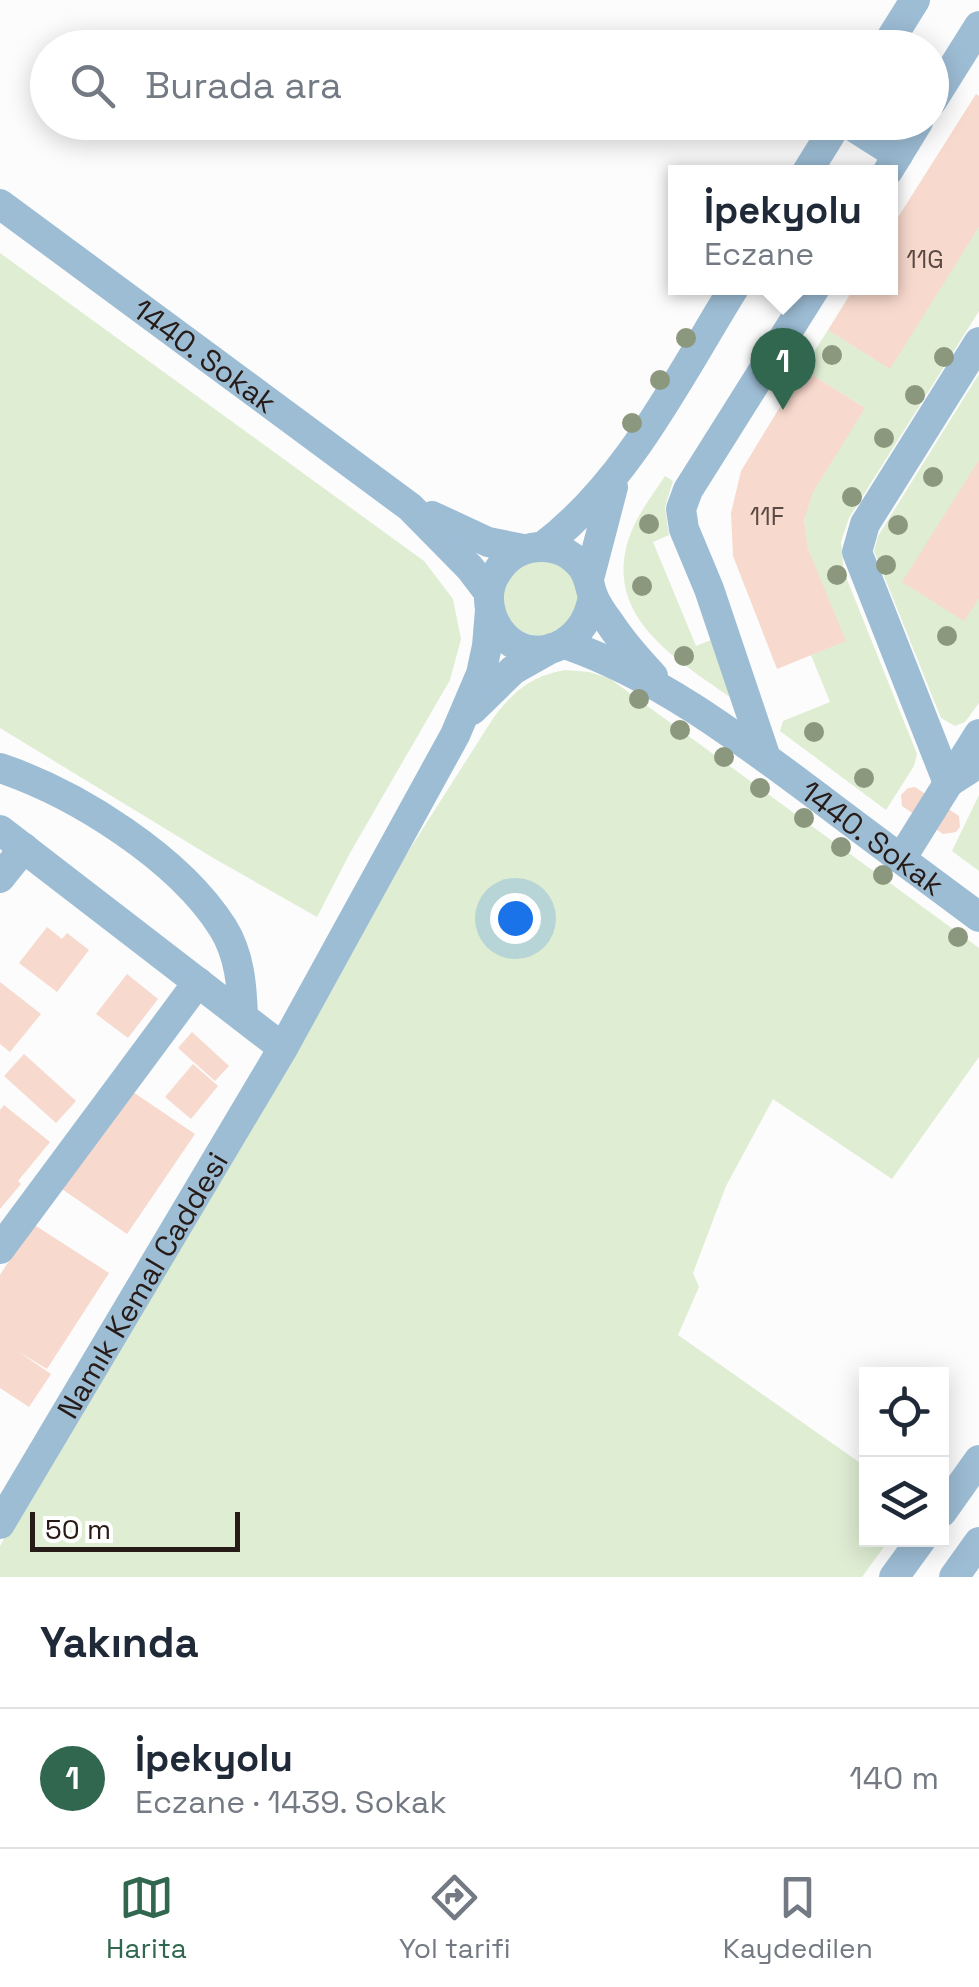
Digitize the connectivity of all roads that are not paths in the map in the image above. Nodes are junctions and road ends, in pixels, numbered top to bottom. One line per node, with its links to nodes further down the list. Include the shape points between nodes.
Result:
1 (916, 0): 3 (street)
2 (979, 26): 4 (street)
3 (897, 30)
4 (949, 75)
5 (829, 140): 9 (street)
6 (863, 140): 8 (street)
7 (907, 140): 8 (street)
8 (892, 164)
9 (812, 165)
10 (0, 204): 15 (street, 1440. Sokak)
11 (730, 295): 14 (street)
12 (811, 295): 23 (street, via 681,509)
13 (979, 342): 26 (street, via 857,545)
14 (617, 475): 16 (street, via 588,509); 17 (street)
15 (410, 507): 16 (street, via 476,538); 18 (street, via 470,568)
16 (533, 548): 17 (street, via 567,553); 18 (street, via 503,562)
17 (591, 587): 19 (street, via 584,628); 20 (street, via 617,635)
18 (489, 601): 19 (street, via 496,626 508,638 522,647); 21 (street, via 481,674)
19 (558, 646): 20 (street, via 614,663); 21 (street, via 513,670)
20 (665, 689): 23 (street, 1440. Sokak)
21 (463, 719): 33 (street, Namık Kemal Caddesi)
22 (979, 734): 26 (street)
23 (766, 758): 28 (street, 1440. Sokak)
24 (979, 763): 26 (street)
25 (0, 768): 32 (street, via 69,798 147,849 191,889 224,930 242,976)
26 (948, 783): 28 (street)
27 (12, 839): 29 (street); 31 (street)
28 (900, 859): 30 (street, 1440. Sokak)
29 (0, 878)
30 (979, 917)
31 (198, 982): 32 (street); 34 (street)
32 (243, 1018): 33 (street)
33 (283, 1048): 37 (street, Namık Kemal Caddesi)
34 (0, 1249)
35 (979, 1460): 36 (street)
36 (949, 1502)
37 (0, 1524)
38 (979, 1542): 41 (street)
39 (917, 1547): 40 (street)
40 (894, 1577)
41 (954, 1577)

